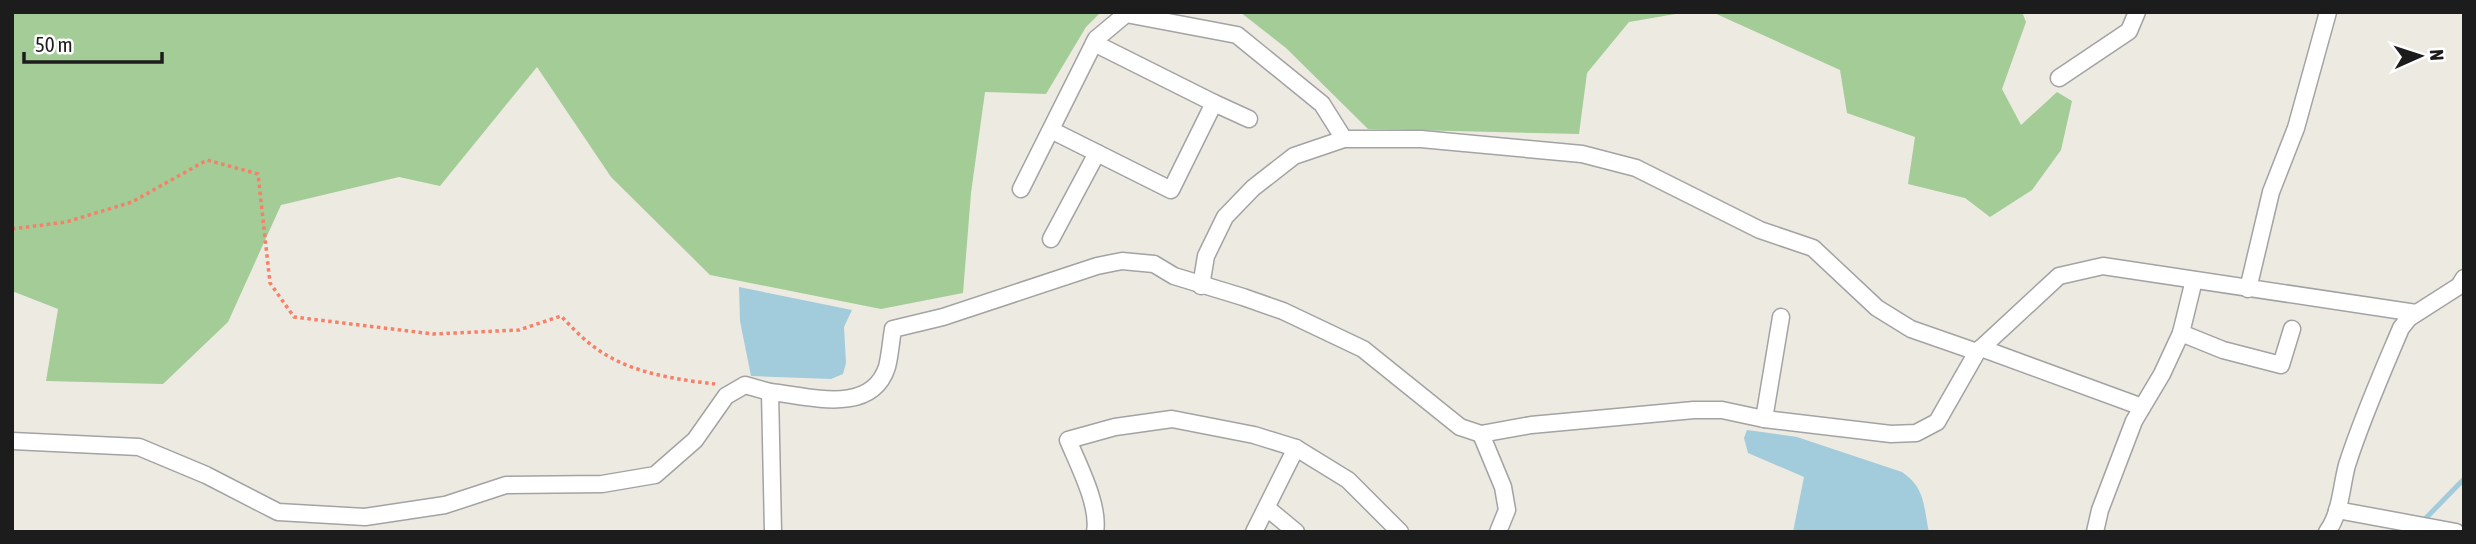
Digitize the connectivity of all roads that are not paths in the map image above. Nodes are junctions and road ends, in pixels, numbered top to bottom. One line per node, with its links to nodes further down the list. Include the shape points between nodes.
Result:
1 (2137, 12): 4 (street, via 2129,31)
2 (2328, 12): 15 (street, via 2296,128 2271,192)
3 (1094, 43): 5 (street); 7 (street); 8 (street, via 1126,14 1237,35 1322,104)
4 (2059, 78)
5 (1214, 103): 6 (street); 9 (street, via 1171,190)
6 (1249, 119)
7 (1051, 130): 9 (street); 10 (street)
8 (1343, 139): 14 (street, via 1294,156 1234,207 1206,256); 20 (street, via 1421,139 1582,154 1636,168 1760,230 1813,248 1877,308 1910,329)
9 (1097, 153): 11 (street)
10 (1021, 189)
11 (1051, 239)
12 (2464, 278): 16 (street, via 2459,286)
13 (2194, 280): 15 (street); 19 (street); 20 (street, via 2103,266 2068,273 2059,276)
14 (1201, 286): 21 (street, via 1154,264 1122,261 1097,266 893,329 886,369 870,393 846,400); 24 (street, via 1283,311 1363,349 1460,427)
15 (2248, 289): 16 (street)
16 (2416, 313): 28 (street, via 2401,328 2370,402)
17 (1781, 317): 23 (street)
18 (2292, 329): 19 (street, via 2281,365)
19 (2181, 333): 22 (street)
20 (1979, 350): 22 (street); 23 (street, via 1937,422 1916,433)
21 (771, 392): 25 (street, via 745,385 726,396 695,440 656,475 602,484 506,485 445,505 365,517 278,512 139,447); 29 (street)
22 (2142, 407): 35 (street)
23 (1764, 419): 24 (street, via 1722,410 1694,410)
24 (1481, 434): 34 (street, via 1503,487 1507,510)
25 (12, 441)
26 (1296, 448): 27 (street); 30 (street, via 1172,418 1068,440 1085,480 1097,522); 33 (street, via 1348,480)
27 (1267, 508): 31 (street); 32 (street)
28 (2337, 510): 36 (street); 37 (street)
29 (773, 532)
30 (1095, 532)
31 (1254, 532)
32 (1296, 532)
33 (1400, 532)
34 (1498, 532)
35 (2095, 532)
36 (2327, 532)
37 (2456, 532)

